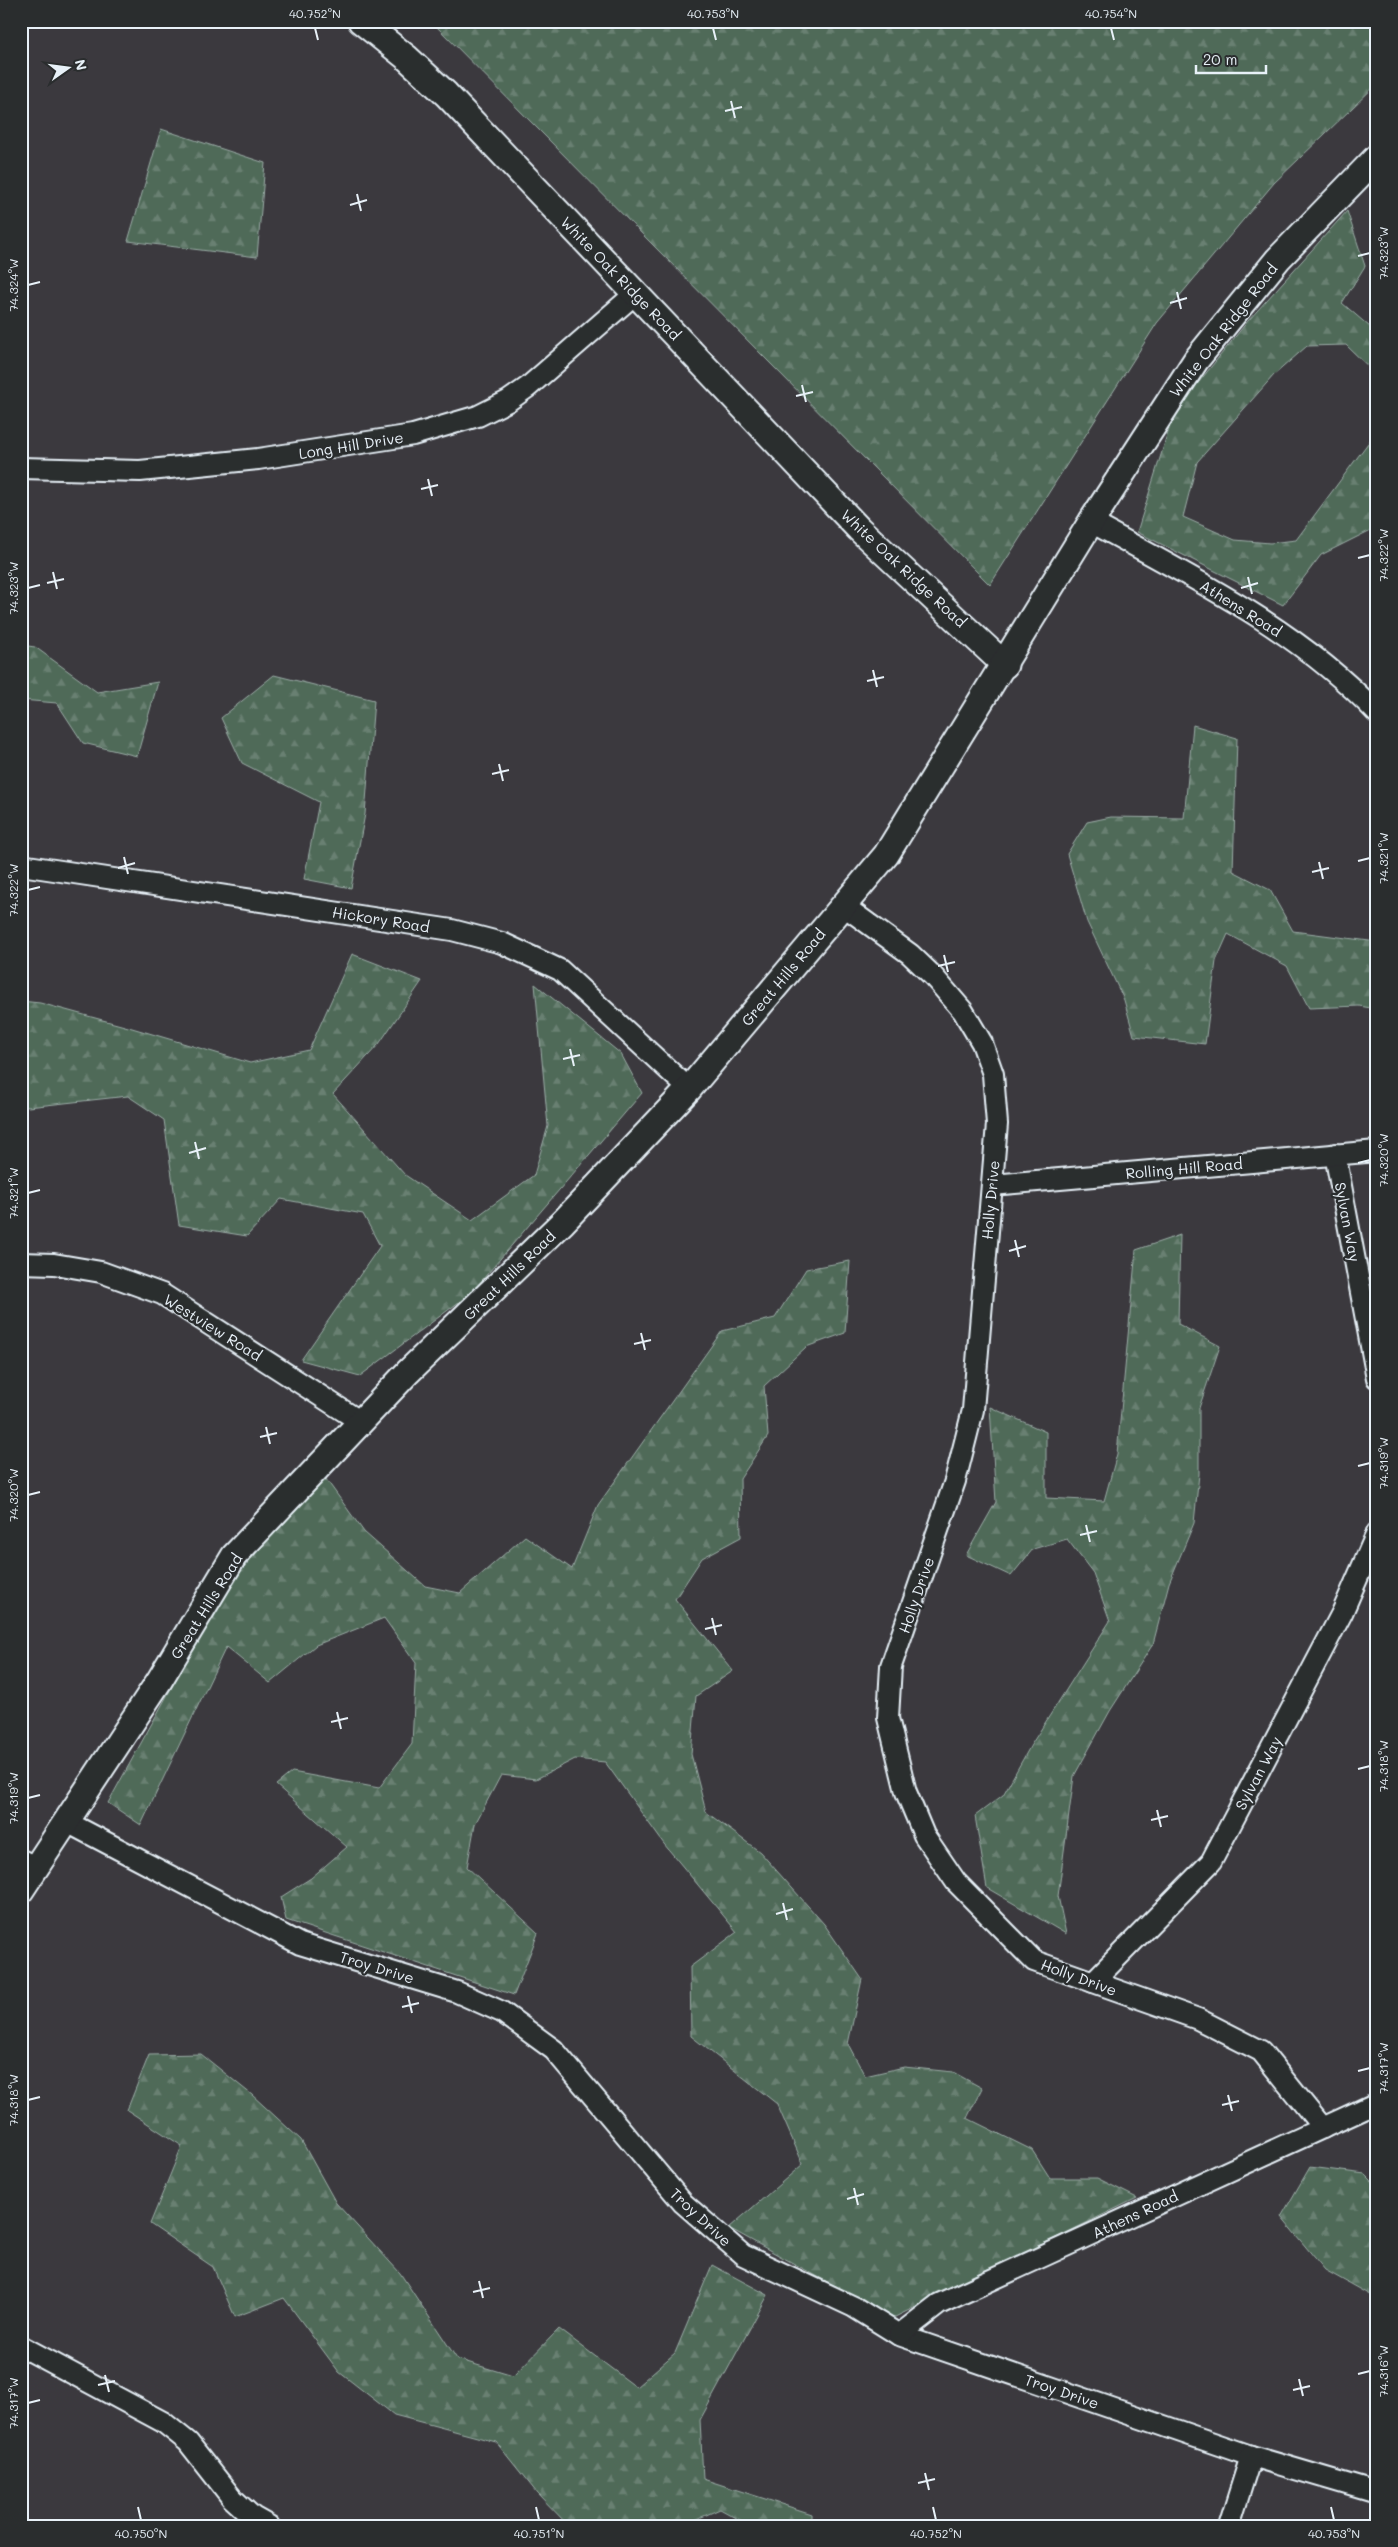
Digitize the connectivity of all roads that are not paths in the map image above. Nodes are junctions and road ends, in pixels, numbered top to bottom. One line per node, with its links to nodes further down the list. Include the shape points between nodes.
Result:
1 (361, 21): 3 (street, White Oak Ridge Road, via 446,94)
2 (1377, 157): 5 (street, White Oak Ridge Road, via 1278,259 1196,360)
3 (636, 293): 4 (street, Long Hill Drive, via 508,401 478,416 413,435 258,460 140,471); 6 (street, White Oak Ridge Road, via 859,529)
4 (21, 468)
5 (1091, 522): 6 (street, White Oak Ridge Road); 7 (street, Athens Road, via 1265,621 1306,650)
6 (1005, 665): 9 (street, Great Hills Road, via 886,855)
7 (1377, 713)
8 (21, 864): 10 (street, Hickory Road, via 452,930 502,943 560,970)
9 (844, 906): 10 (street, Great Hills Road); 13 (street, Holly Drive, via 910,954 933,976 963,1011 982,1042 993,1074 997,1124)
10 (689, 1089): 16 (street, Great Hills Road, via 563,1222)
11 (1377, 1151): 12 (street, Rolling Hill Road)
12 (1335, 1154): 13 (street, Rolling Hill Road); 15 (street, Sylvan Way)
13 (992, 1185): 21 (street, Holly Drive, via 973,1410 955,1481 891,1666 888,1718 906,1792 924,1835 956,1882 1034,1961)
14 (21, 1262): 16 (street, Westview Road, via 101,1272 162,1294)
15 (1377, 1378)
16 (361, 1422): 18 (street, Great Hills Road, via 234,1556 159,1681)
17 (1377, 1532): 21 (street, Sylvan Way, via 1342,1613 1211,1862)
18 (65, 1821): 19 (street, Great Hills Road); 24 (street, Troy Drive, via 300,1944 458,1992 502,2012 554,2050 683,2204 743,2255 854,2307)
19 (28, 1863): 20 (street, Great Hills Road)
20 (21, 1890)
21 (1093, 1982): 23 (street, Holly Drive, via 1198,2019 1261,2051)
22 (1377, 2103): 23 (street, Athens Road)
23 (1322, 2128): 24 (street, Athens Road, via 939,2304)
24 (899, 2335): 26 (street, Troy Drive)
25 (21, 2346): 28 (street, via 163,2422 188,2442 232,2498)
26 (1251, 2456): 27 (street, Troy Drive); 29 (street)
27 (1377, 2493)
28 (269, 2526)
29 (1229, 2526)

